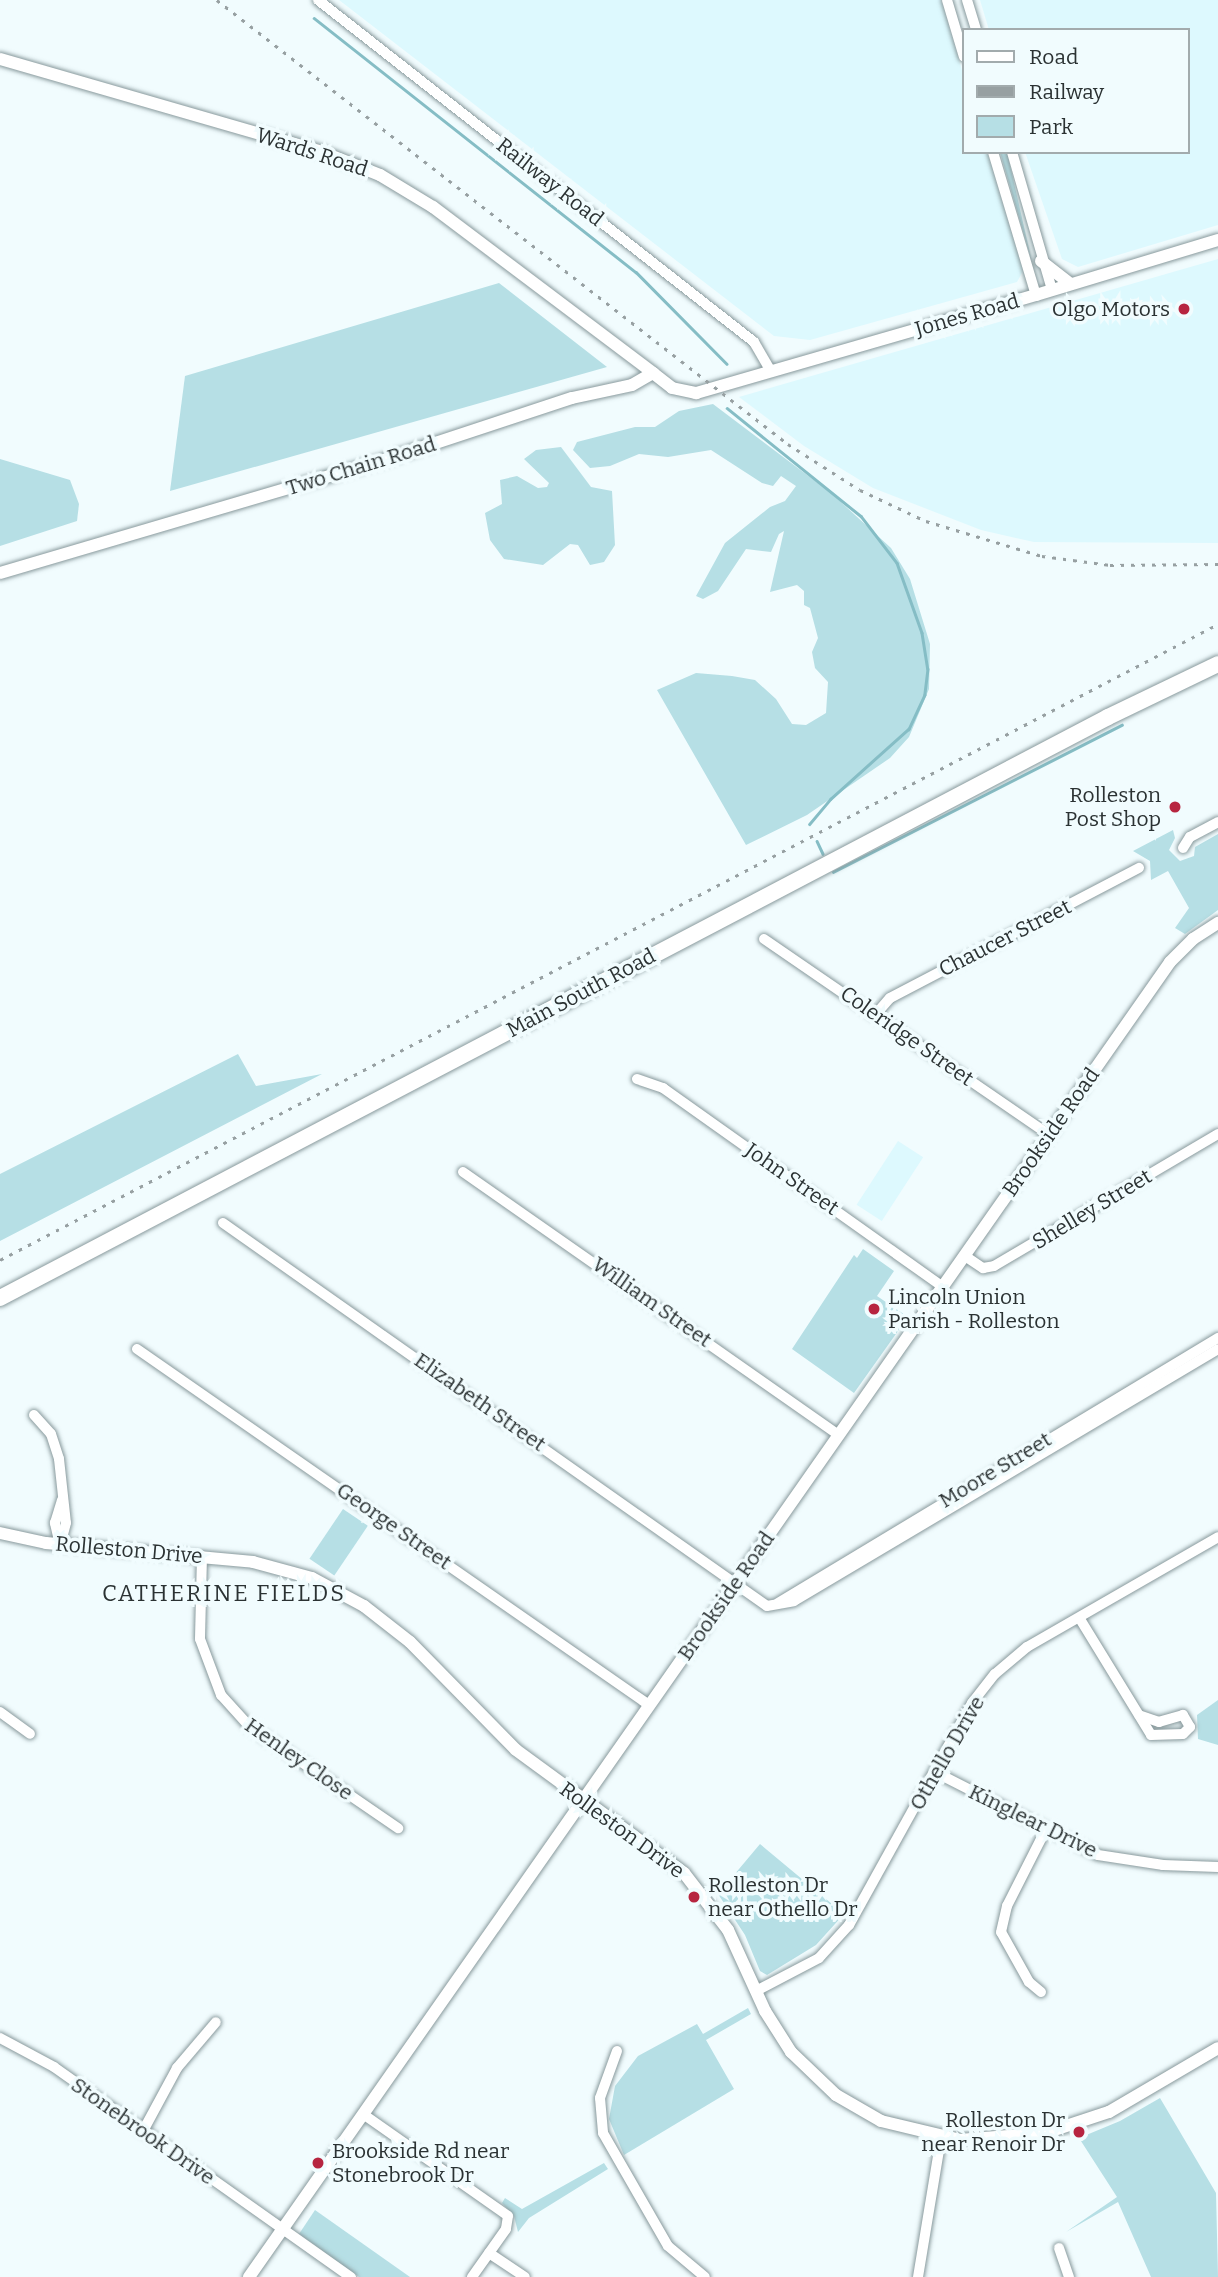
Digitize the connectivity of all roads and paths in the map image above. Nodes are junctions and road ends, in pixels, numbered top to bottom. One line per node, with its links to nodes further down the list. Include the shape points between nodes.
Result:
1 (318, 0): 14 (street, Railway Road, via 754,342)
2 (947, 0): 5 (street)
3 (967, 0): 4 (street)
4 (975, 28)
5 (962, 50)
6 (0, 59): 15 (street, Wards Road, via 293,143 380,175 433,207)
7 (994, 154): 13 (street)
8 (1013, 154): 10 (street)
9 (1218, 240): 11 (street, Jones Road)
10 (1041, 261): 11 (street); 12 (street)
11 (1070, 284): 12 (street, Jones Road)
12 (1052, 290): 13 (street, Jones Road)
13 (1036, 295): 14 (street, Jones Road)
14 (771, 372): 15 (street, Jones Road, via 683,392)
15 (653, 373): 16 (street, Two Chain Road, via 636,384 572,398 365,466)
16 (0, 573)
17 (1218, 655): 19 (highway, Main South Road)
18 (1218, 664): 19 (highway, Main South Road)
19 (1162, 689): 33 (highway, Main South Road)
20 (1218, 822): 21 (street, via 1190,837)
21 (1183, 848)
22 (1139, 869): 25 (street, Chaucer Street, via 890,998)
23 (1216, 928): 28 (street, Brookside Road, via 1174,957)
24 (764, 939): 25 (street, Coleridge Street)
25 (876, 1014): 28 (street, Coleridge Street)
26 (637, 1079): 32 (street, John Street, via 663,1088)
27 (1218, 1134): 31 (street, Shelley Street, via 994,1266 983,1268)
28 (1049, 1135): 31 (street, Brookside Road)
29 (463, 1172): 38 (street, William Street)
30 (223, 1223): 43 (street, Elizabeth Street)
31 (964, 1256): 32 (street, Brookside Road)
32 (943, 1287): 38 (street, Brookside Road)
33 (0, 1298)
34 (1218, 1338): 44 (street, Moore Street, via 790,1592)
35 (137, 1349): 46 (street, George Street)
36 (1218, 1349): 44 (street, Moore Street, via 794,1601)
37 (34, 1415): 41 (street, via 57,1450 66,1524)
38 (839, 1435): 43 (street, Brookside Road)
39 (0, 1533): 41 (street, Rolleston Drive)
40 (1218, 1537): 45 (street, Othello Drive)
41 (60, 1545): 42 (street, Rolleston Drive)
42 (202, 1556): 51 (street, Rolleston Drive, via 283,1569 364,1606 410,1642 510,1745); 52 (street, Henley Close, via 200,1639 221,1695 249,1726)
43 (735, 1583): 44 (street, via 764,1605); 46 (street, Brookside Road)
44 (775, 1606)
45 (1080, 1619): 48 (street); 50 (street, Othello Drive, via 1027,1647 995,1674 972,1703)
46 (649, 1705): 51 (street, Brookside Road)
47 (0, 1712): 49 (street)
48 (1139, 1715): 48 (street, via 1158,1722 1183,1714 1189,1729 1156,1738)
49 (30, 1734)
50 (935, 1772): 53 (street, Kinglear Drive); 55 (street, Othello Drive, via 849,1925 819,1958)
51 (583, 1799): 55 (street, Rolleston Drive, via 658,1851 695,1885 733,1938); 61 (street, Brookside Road)
52 (398, 1828)
53 (1045, 1831): 54 (street, Kinglear Drive, via 1116,1860); 56 (street, via 1007,1906 1001,1932 1023,1973)
54 (1218, 1867)
55 (756, 1991): 63 (street, Rolleston Drive, via 788,2047 836,2095 881,2121)
56 (1041, 1992)
57 (216, 2022): 62 (street, via 177,2068)
58 (0, 2038): 62 (street, Stonebrook Drive, via 54,2067)
59 (1218, 2048): 63 (street, Rolleston Drive, via 1088,2121 1003,2140)
60 (617, 2051): 71 (street, via 600,2098 603,2133 668,2246)
61 (363, 2114): 64 (street, Brookside Road); 66 (street, via 508,2216 508,2226)
62 (143, 2131): 64 (street, Stonebrook Drive)
63 (941, 2138): 72 (street)
64 (283, 2229): 67 (street, Brookside Road); 68 (street, Stonebrook Drive)
65 (1059, 2248): 73 (street)
66 (489, 2253): 69 (street); 70 (street)
67 (249, 2277)
68 (351, 2277)
69 (472, 2277)
70 (525, 2277)
71 (705, 2277)
72 (918, 2277)
73 (1069, 2277)

